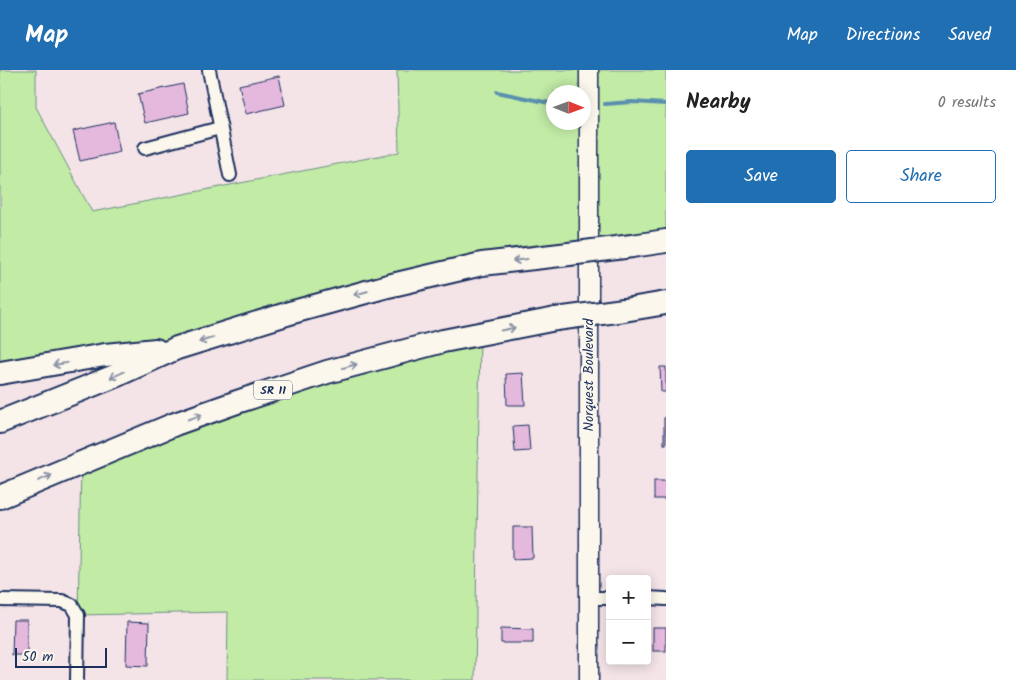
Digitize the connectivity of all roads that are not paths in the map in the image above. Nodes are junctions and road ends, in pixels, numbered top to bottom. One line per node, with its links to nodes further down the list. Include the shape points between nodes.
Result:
1 (209, 70): 3 (street)
2 (589, 70): 12 (street, Norquest Boulevard)
3 (220, 128): 4 (street); 5 (street)
4 (145, 148)
5 (230, 175)
6 (666, 241): 8 (highway, one-way to 8, bridge, via 482,264 293,312)
7 (666, 303): 11 (highway, SR 11, one-way to 7, bridge, via 175,424 327,372 443,341 556,319)
8 (177, 348): 9 (highway, one-way to 9, via 105,355); 10 (highway, one-way to 10)
9 (0, 374)
10 (0, 422)
11 (0, 497)
12 (590, 598): 13 (street); 18 (street, Norquest Boulevard)
13 (606, 598)
14 (651, 598): 15 (street)
15 (666, 599)
16 (0, 600): 17 (street, via 62,601 72,605 78,626)
17 (77, 680)
18 (589, 680)

